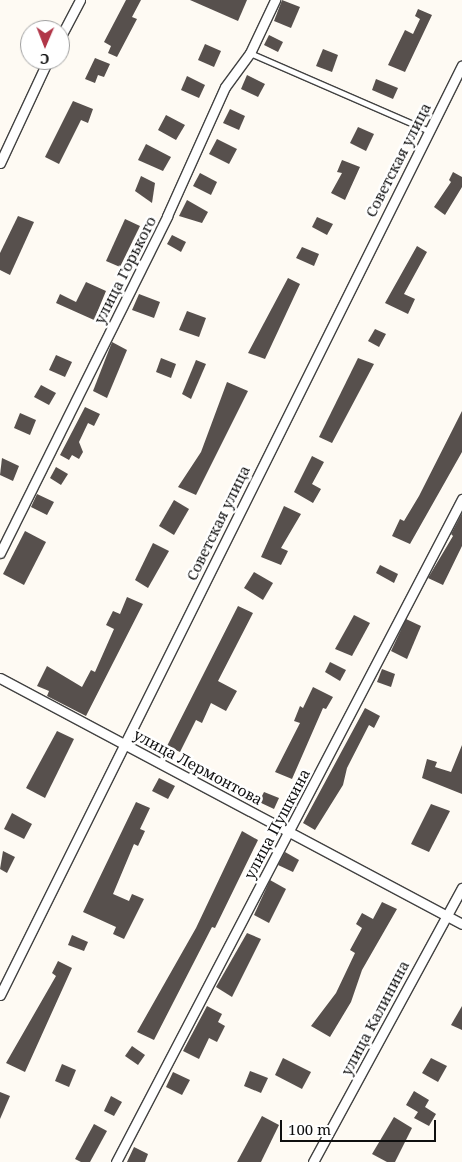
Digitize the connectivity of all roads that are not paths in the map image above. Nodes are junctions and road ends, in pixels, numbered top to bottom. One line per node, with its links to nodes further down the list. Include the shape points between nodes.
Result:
1 (80, 0): 3 (street)
2 (275, 0): 4 (street, улица Горького)
3 (69, 20)
4 (250, 52): 7 (lane); 10 (street, улица Горького, via 225,87 167,216)
5 (462, 65): 7 (street, Советская улица)
6 (43, 70): 8 (street)
7 (427, 130): 12 (street, Советская улица)
8 (0, 163)
9 (462, 500): 13 (street, улица Пушкина)
10 (0, 553)
11 (0, 678): 12 (street, улица Лермонтова)
12 (124, 744): 13 (street, улица Лермонтова); 17 (street, Советская улица)
13 (290, 830): 15 (street, улица Лермонтова); 18 (street, улица Пушкина)
14 (462, 888): 15 (street, улица Калинина)
15 (447, 914): 16 (street, улица Лермонтова); 19 (street, улица Калинина)
16 (462, 924)
17 (0, 995)
18 (116, 1162)
19 (313, 1162)

